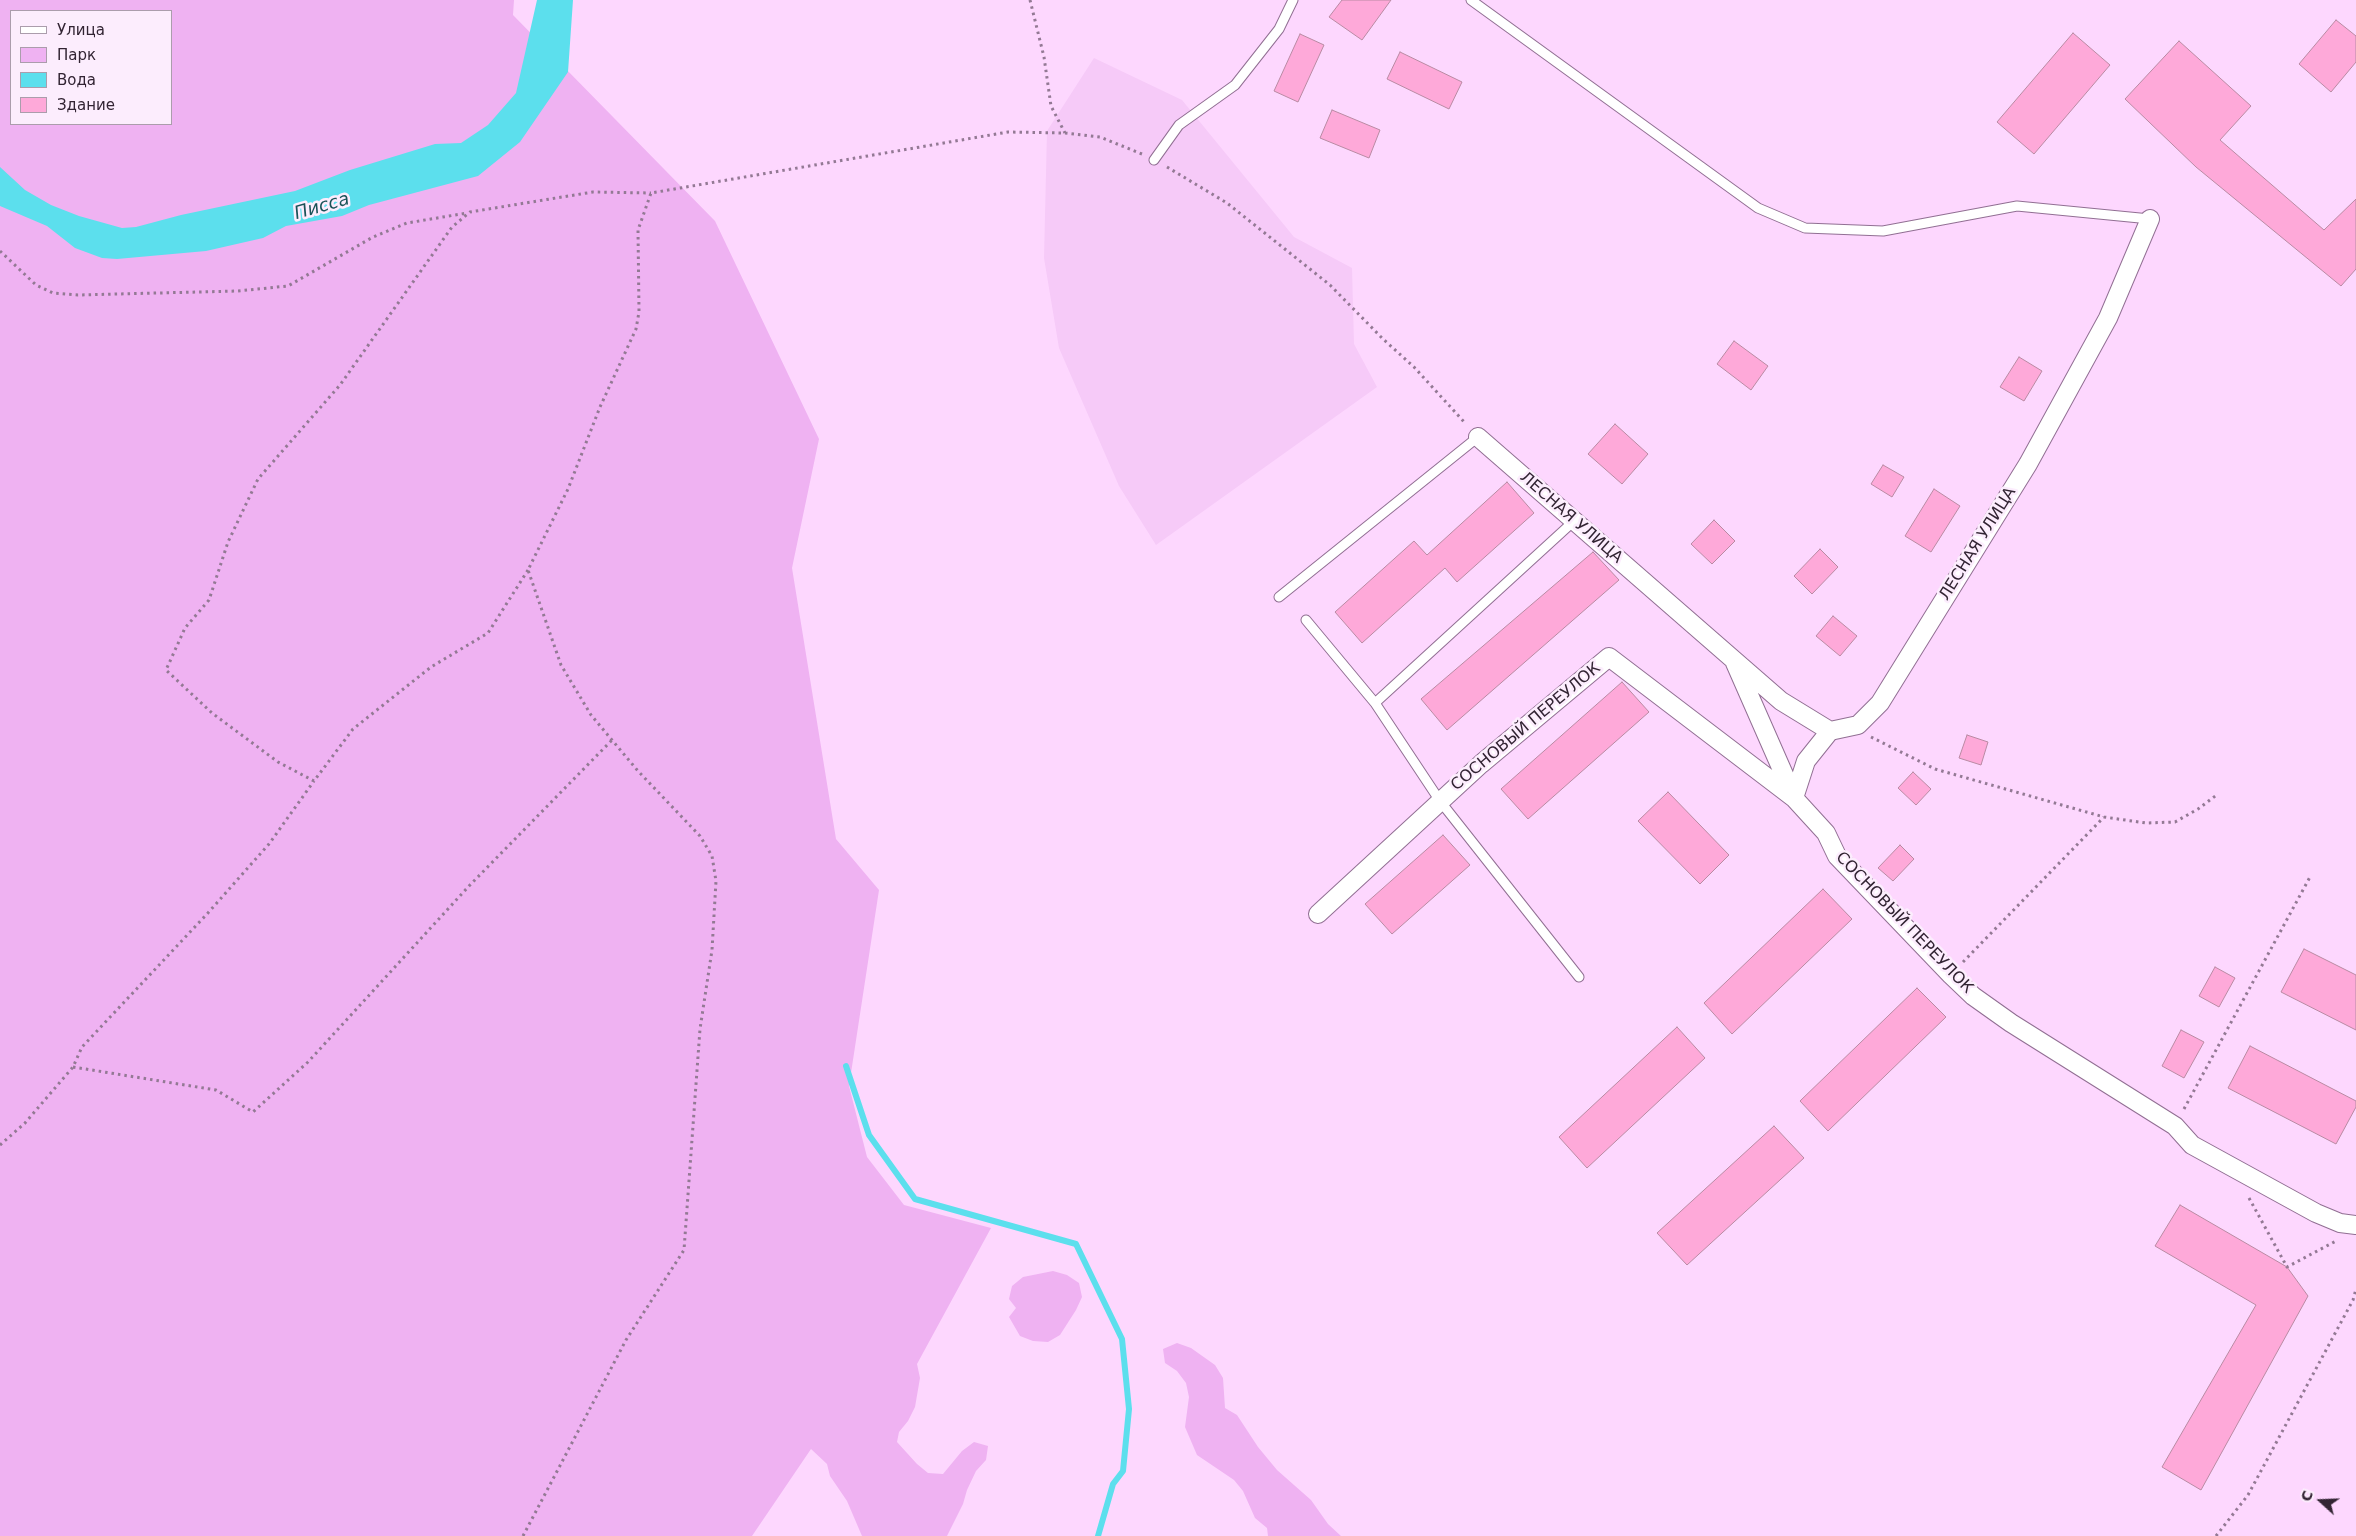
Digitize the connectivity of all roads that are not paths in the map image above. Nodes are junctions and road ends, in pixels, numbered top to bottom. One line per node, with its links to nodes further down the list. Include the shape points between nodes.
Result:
1 (1293, 0): 3 (lane, via 1279,29 1235,86 1179,125)
2 (1471, 0): 4 (lane, via 1758,208 1806,228 1883,231 2017,206)
3 (1154, 160)
4 (2150, 219): 11 (street, ЛЕСНАЯ УЛИЦА, via 2108,318 2028,464 1880,703 1858,725)
5 (1478, 438): 6 (street, ЛЕСНАЯ УЛИЦА); 7 (lane)
6 (1574, 521): 9 (street, ЛЕСНАЯ УЛИЦА); 10 (lane)
7 (1279, 598)
8 (1306, 620): 10 (lane)
9 (1732, 658): 11 (street, ЛЕСНАЯ УЛИЦА, via 1782,701); 12 (street, ЛЕСНАЯ УЛИЦА)
10 (1375, 703): 13 (lane)
11 (1830, 730): 12 (street, via 1806,761)
12 (1794, 798): 13 (street, СОСНОВЫЙ ПЕРЕУЛОК, via 1609,656); 16 (street, СОСНОВЫЙ ПЕРЕУЛОК, via 1826,833 1837,856 1973,996 2174,1126 2192,1145 2316,1213 2340,1224)
13 (1440, 801): 14 (street, СОСНОВЫЙ ПЕРЕУЛОК); 15 (lane)
14 (1318, 914)
15 (1579, 977)
16 (2356, 1225)

